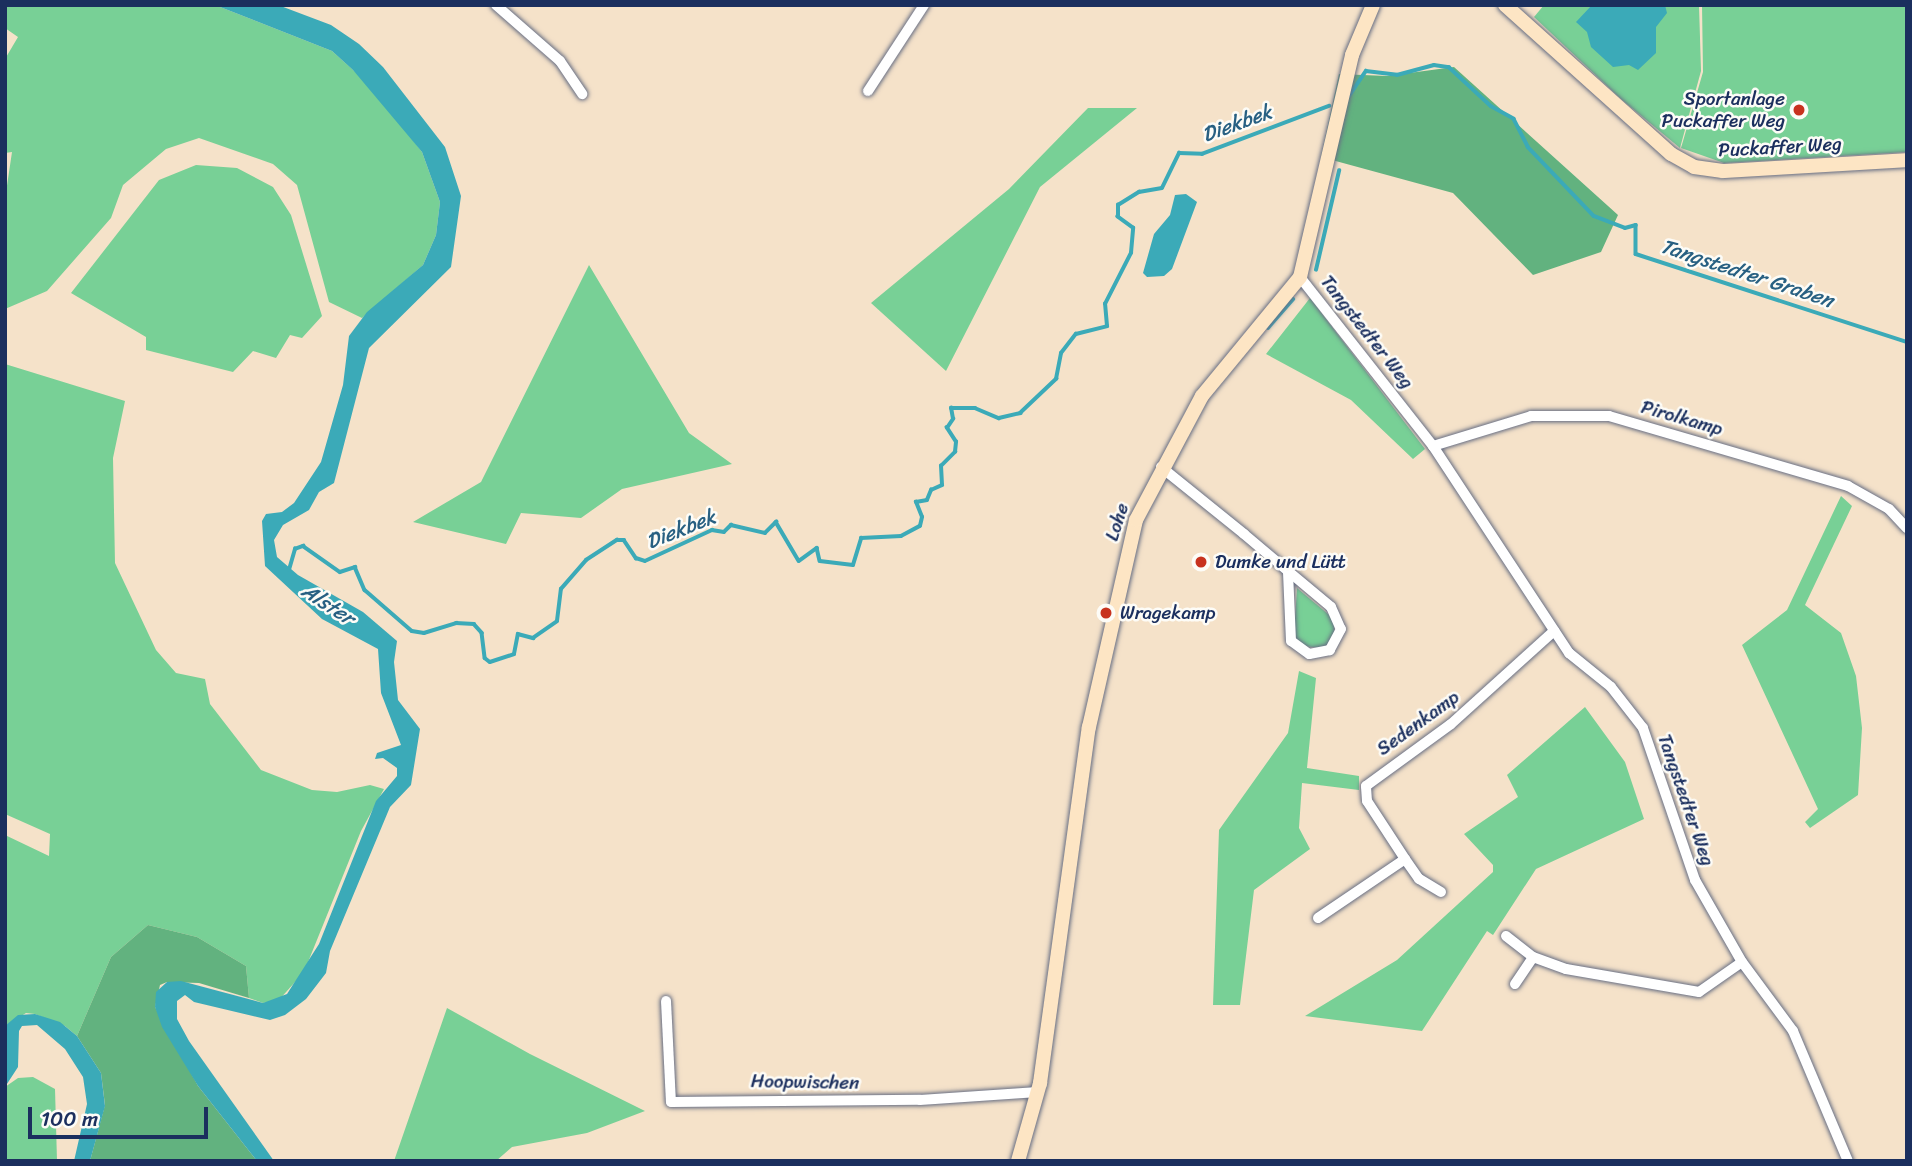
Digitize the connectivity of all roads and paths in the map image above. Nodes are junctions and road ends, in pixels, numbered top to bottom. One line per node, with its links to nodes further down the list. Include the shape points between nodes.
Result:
1 (496, 5): 6 (street, via 560,61)
2 (924, 5): 5 (street)
3 (1373, 5): 8 (main road, Lohe, via 1352,55)
4 (1505, 5): 7 (main road, Puckaffer Weg, via 1671,154 1694,167 1723,171)
5 (868, 90)
6 (582, 94)
7 (1907, 160)
8 (1300, 277): 9 (street, Tangstedter Weg); 10 (main road, Lohe, via 1202,396)
9 (1433, 446): 11 (street, Pirolkamp, via 1531,416 1609,416 1848,486 1870,495); 13 (street, Tangstedter Weg)
10 (1161, 466): 12 (street); 22 (main road, Lohe, via 1128,547 1089,727)
11 (1907, 528)
12 (1288, 571): 12 (street, via 1337,615 1340,638 1324,653 1302,652 1289,636)
13 (1554, 631): 14 (street, Sedenkamp, via 1451,724 1369,782 1367,801); 19 (street, Tangstedter Weg, via 1569,653 1611,687 1643,728 1690,869)
14 (1405, 859): 15 (street, Sedenkamp, via 1419,879); 16 (street)
15 (1441, 892)
16 (1318, 918)
17 (1506, 936): 18 (street)
18 (1533, 957): 19 (street, via 1566,969 1699,992); 20 (street)
19 (1742, 962): 24 (street, Tangstedter Weg, via 1793,1031)
20 (1515, 985)
21 (666, 1002): 22 (street, Hoopwischen, via 671,1102)
22 (1037, 1098): 23 (main road, Lohe)
23 (1018, 1161)
24 (1848, 1161)

